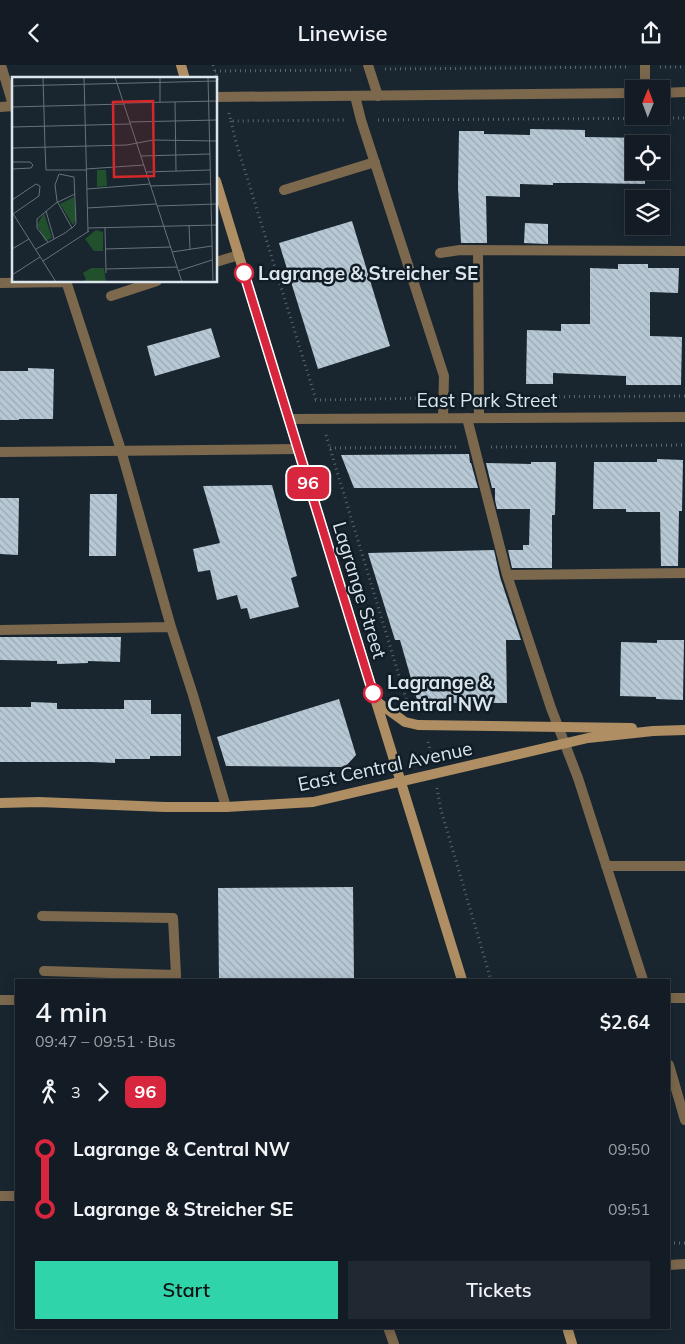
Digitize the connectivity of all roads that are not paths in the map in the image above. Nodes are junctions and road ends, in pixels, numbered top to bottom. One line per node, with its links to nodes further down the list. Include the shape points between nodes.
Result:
1 (1, 65): 11 (street)
2 (645, 66): 4 (street)
3 (368, 67): 9 (street)
4 (645, 80)
5 (685, 92): 7 (street)
6 (625, 93): 9 (street)
7 (670, 93)
8 (355, 96): 9 (street); 10 (street); 12 (street)
9 (378, 96)
10 (220, 97)
11 (12, 101)
12 (375, 163): 14 (street); 24 (street, via 444,375)
13 (218, 187): 18 (street, Lagrange Street)
14 (284, 190)
15 (478, 251): 16 (street); 17 (street); 26 (street)
16 (685, 251)
17 (440, 253)
18 (239, 255): 19 (street); 27 (street, Lagrange Street)
19 (218, 261)
20 (66, 283): 29 (street)
21 (151, 283): 22 (street)
22 (111, 296)
23 (685, 417): 26 (street, East Park Street)
24 (443, 418): 25 (street, East Park Street); 27 (street, East Park Street)
25 (467, 418): 26 (street, East Park Street); 32 (street)
26 (479, 418)
27 (289, 419): 28 (street, Lagrange Street)
28 (298, 449): 29 (street); 35 (street, Lagrange Street)
29 (121, 450): 30 (street); 33 (street)
30 (0, 452)
31 (685, 573): 32 (street)
32 (507, 575): 36 (street)
33 (171, 627): 34 (street); 41 (street)
34 (0, 630)
35 (376, 700): 36 (street, via 405,721 418,725); 39 (street, Lagrange Street)
36 (558, 727): 37 (street); 38 (street)
37 (685, 730): 38 (street, East Central Avenue)
38 (565, 743): 39 (street, East Central Avenue); 42 (street)
39 (402, 782): 41 (street, East Central Avenue, via 313,802); 47 (street, Lagrange Street)
40 (0, 803): 41 (street, East Central Avenue)
41 (226, 807)
42 (606, 866): 43 (street); 48 (street)
43 (685, 866)
44 (42, 916): 46 (street, via 173,918)
45 (44, 971): 46 (street)
46 (176, 978)
47 (462, 979)
48 (643, 979)
49 (670, 998): 50 (street)
50 (685, 998)
51 (0, 1000): 52 (street)
52 (15, 1000)
53 (670, 1068): 54 (street)
54 (685, 1120)
55 (0, 1196): 56 (street)
56 (15, 1196)
57 (685, 1264): 58 (street)
58 (670, 1265)
59 (389, 1329): 61 (street)
60 (568, 1329): 62 (street)
61 (394, 1344)
62 (572, 1344)

